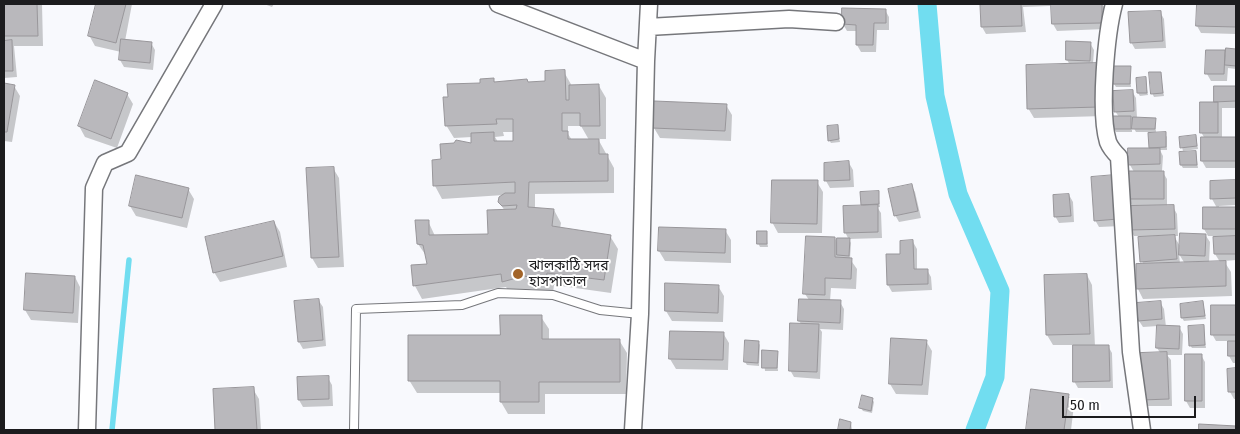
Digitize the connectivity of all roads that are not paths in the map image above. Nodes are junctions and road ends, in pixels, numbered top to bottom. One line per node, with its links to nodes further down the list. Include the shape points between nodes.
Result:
1 (214, 4): 9 (street, via 128,153 104,163 94,188)
2 (498, 4): 7 (street)
3 (649, 4): 6 (street)
4 (1114, 4): 12 (street, via 1108,26 1104,120 1108,144 1119,157 1131,352)
5 (836, 22): 6 (street, via 788,19)
6 (648, 27): 7 (street)
7 (646, 61): 8 (street)
8 (640, 314): 10 (lane, via 600,310 553,295 498,293 462,305 356,309); 11 (street)
9 (87, 430)
10 (354, 430)
11 (633, 430)
12 (1142, 430)

